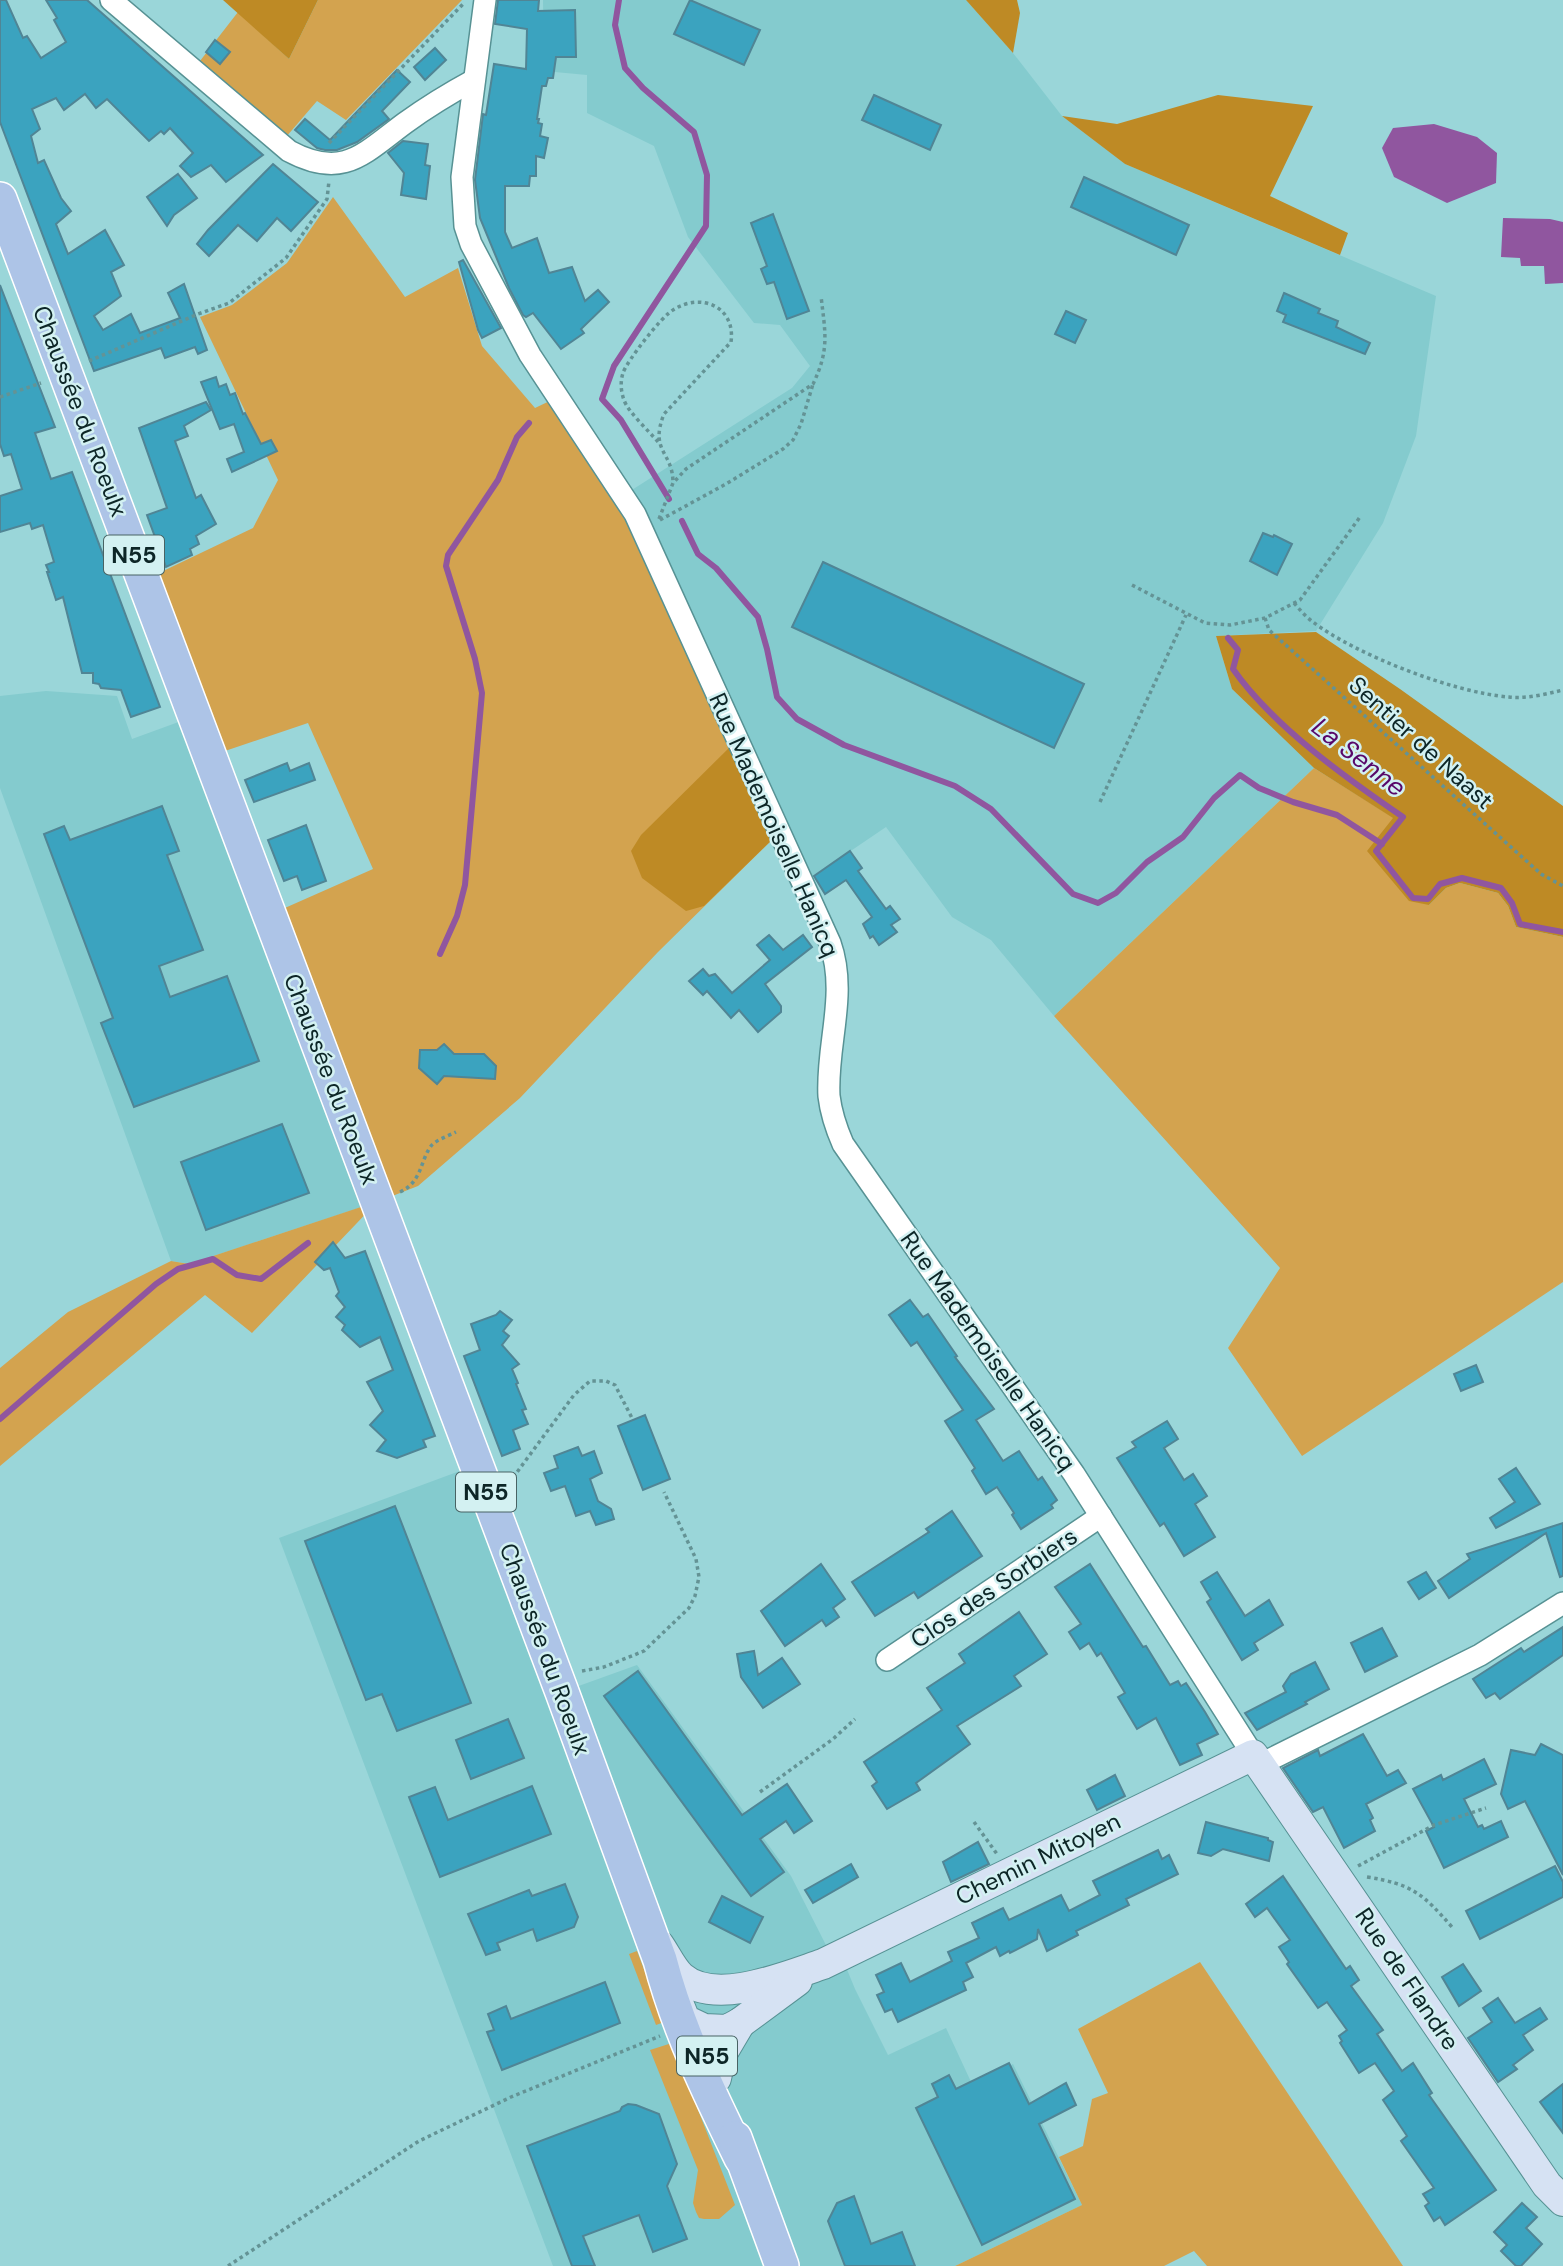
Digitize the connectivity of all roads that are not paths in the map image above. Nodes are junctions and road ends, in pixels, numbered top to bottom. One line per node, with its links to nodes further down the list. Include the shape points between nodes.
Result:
1 (111, 0): 3 (street, via 289,151 306,160 346,163 363,155)
2 (485, 0): 3 (street, Rue Mademoiselle Hanicq)
3 (474, 80): 5 (street, Rue Mademoiselle Hanicq, via 462,177 465,226 471,244 530,355 635,514 830,943 838,982 830,1097 843,1144)
4 (0, 199): 9 (main road, Chaussée du Roeulx / N55)
5 (1101, 1516): 7 (street, Clos des Sorbiers); 8 (street, Rue Mademoiselle Hanicq)
6 (1563, 1603): 8 (street, Chemin Mitoyen, via 1480,1655)
7 (887, 1660)
8 (1256, 1760): 10 (street, Chemin Mitoyen); 15 (street, Rue de Flandre, via 1546,2185)
9 (654, 1945): 11 (street, via 691,1983 723,1989); 13 (main road, N55, via 686,2002)
10 (823, 1964): 11 (street); 12 (street)
11 (767, 1983): 13 (street, via 706,2005)
12 (740, 2023): 13 (street, via 727,2030); 14 (street)
13 (689, 2026): 14 (main road, N55)
14 (709, 2078): 16 (main road, N55)
15 (1563, 2202)
16 (782, 2266)

